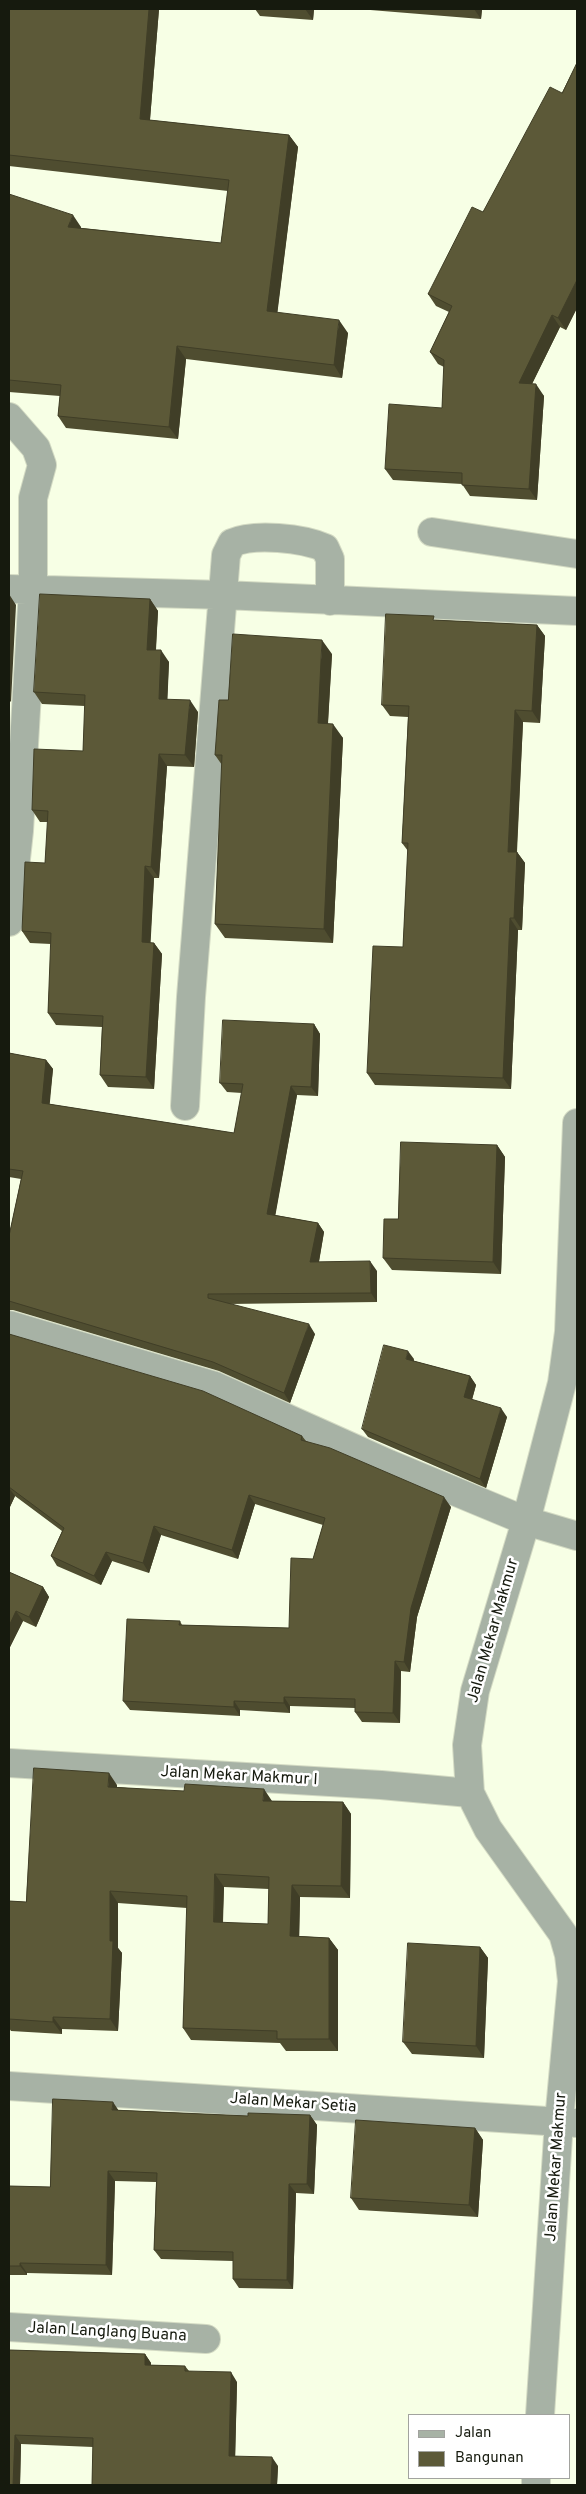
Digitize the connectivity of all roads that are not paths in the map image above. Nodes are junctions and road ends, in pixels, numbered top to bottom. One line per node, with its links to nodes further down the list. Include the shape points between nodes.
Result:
1 (9, 417): 4 (street, via 36,448 42,465 33,498)
2 (432, 532): 3 (street)
3 (577, 554)
4 (21, 588): 5 (street); 8 (street, via 19,831)
5 (224, 595): 6 (street); 6 (street, via 226,555 232,543 245,537 312,542 325,548 330,559); 9 (street)
6 (330, 601): 7 (street)
7 (577, 611)
8 (9, 922)
9 (185, 1106)
10 (577, 1122): 12 (street, Jalan Mekar Makmur, via 569,1332 562,1383)
11 (9, 1325): 12 (street, via 215,1386 388,1464)
12 (526, 1521): 13 (street); 15 (street, Jalan Mekar Makmur, via 475,1691 467,1745)
13 (577, 1536)
14 (9, 1764): 15 (street, Jalan Mekar Makmur I, via 372,1784)
15 (470, 1793): 17 (street, Jalan Mekar Makmur, via 488,1829 563,1934 572,1982)
16 (9, 2086): 17 (street, Jalan Mekar Setia)
17 (568, 2122): 20 (street, Jalan Mekar Makmur)
18 (9, 2327): 19 (street, Jalan Langlang Buana)
19 (206, 2339)
20 (540, 2414)

